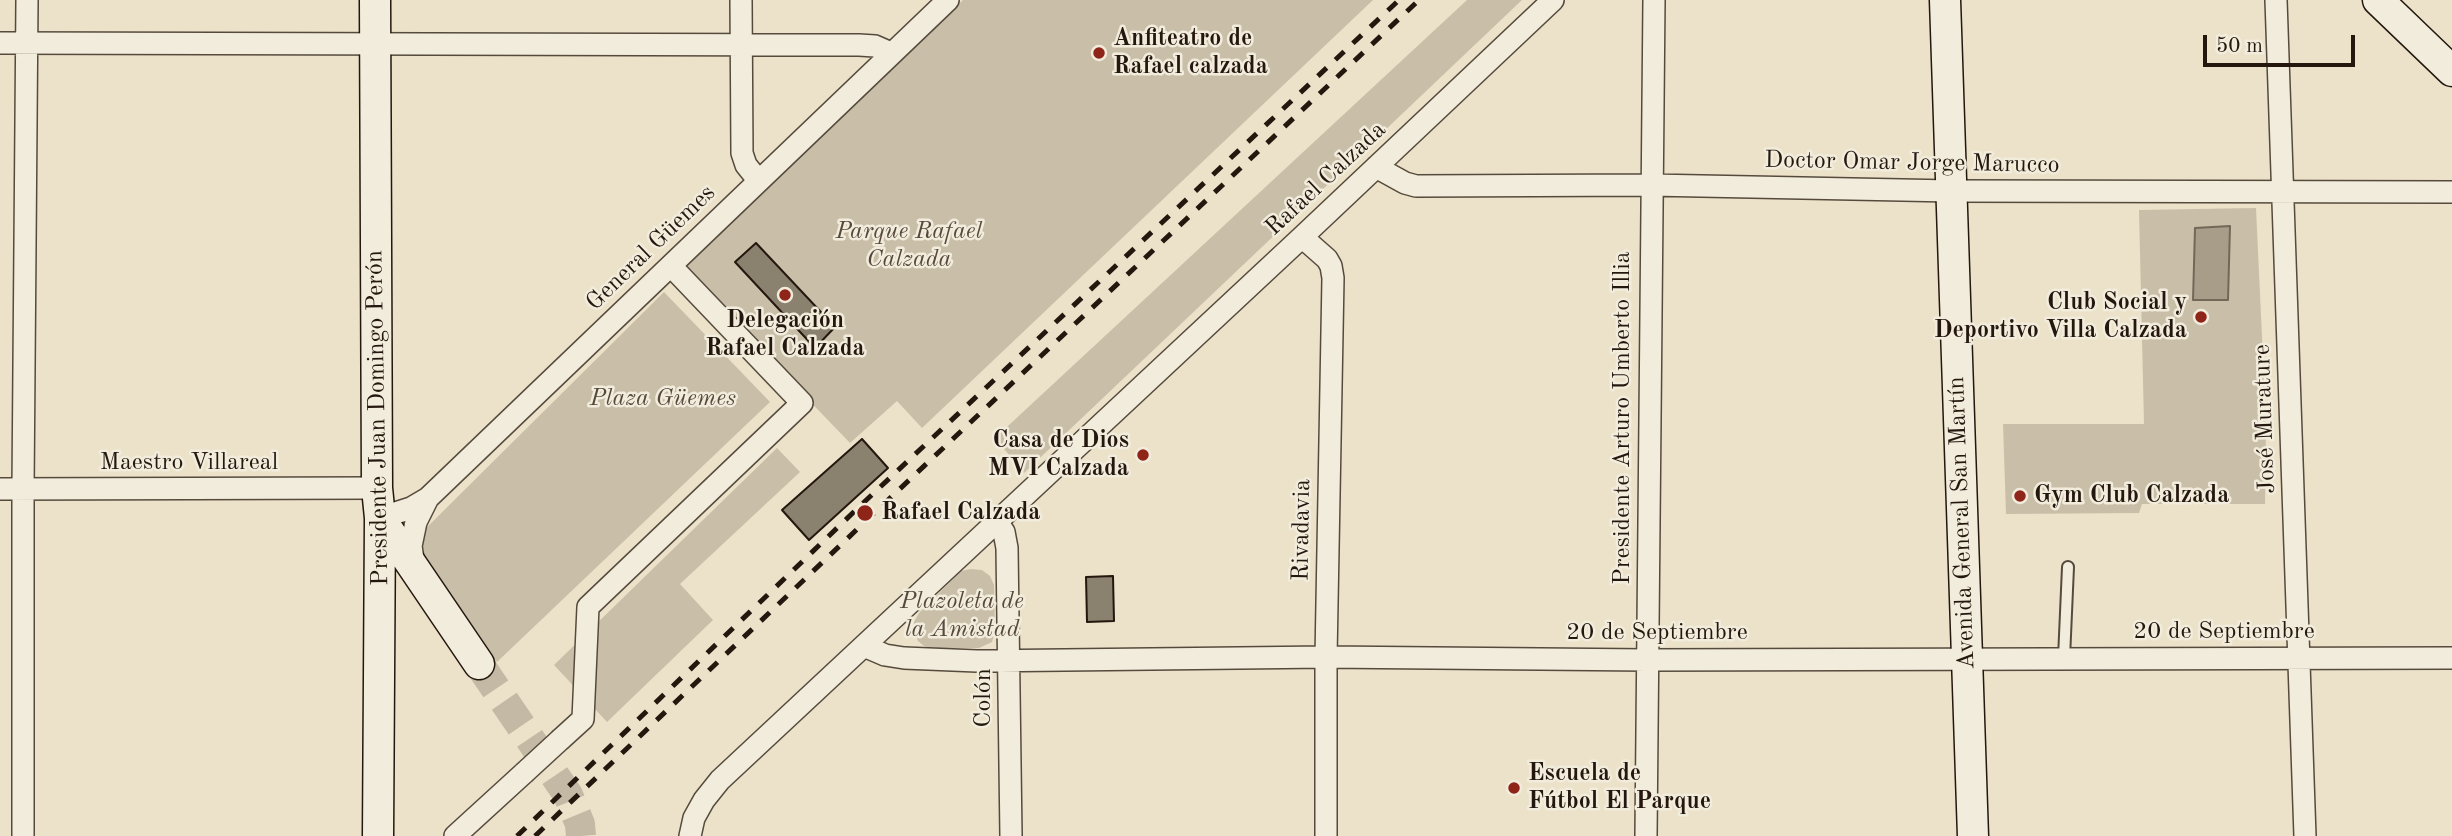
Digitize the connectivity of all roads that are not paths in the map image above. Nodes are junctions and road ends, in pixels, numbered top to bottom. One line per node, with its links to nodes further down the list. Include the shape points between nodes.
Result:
1 (27, 0): 11 (street)
2 (375, 0): 12 (street, Presidente Juan Domingo Perón)
3 (741, 0): 13 (street)
4 (948, 0): 14 (street, General Güemes)
5 (1553, 0): 16 (street, Rafael Calzada)
6 (1654, 0): 18 (street, Presidente Arturo Umberto Illia)
7 (1945, 0): 19 (street, Avenida General San Martín)
8 (2276, 0): 20 (street, José Murature)
9 (2378, 0): 15 (street)
10 (0, 43): 11 (street)
11 (28, 43): 12 (street); 26 (street)
12 (375, 44): 13 (street); 24 (street, Presidente Juan Domingo Perón)
13 (741, 45): 14 (street, via 859,45); 17 (street, via 742,153)
14 (891, 53): 17 (street, General Güemes)
15 (2452, 71)
16 (1376, 167): 18 (street, Doctor Omar Jorge Marucco, via 1416,186); 22 (street, Rafael Calzada)
17 (758, 180): 23 (street, General Güemes)
18 (1651, 185): 19 (street, Doctor Omar Jorge Marucco); 39 (street, Presidente Arturo Umberto Illia)
19 (1952, 191): 20 (street, Doctor Omar Jorge Marucco); 37 (street, Avenida General San Martín)
20 (2283, 191): 21 (street, Doctor Omar Jorge Marucco); 35 (street, José Murature)
21 (2452, 192)
22 (1302, 237): 29 (street, Rafael Calzada); 33 (street, Rivadavia, via 1327,259 1333,278)
23 (671, 266): 27 (street, General Güemes); 43 (street, bridge, via 802,403 588,607 583,719)
24 (377, 488): 26 (street, Maestro Villareal); 28 (street, Presidente Juan Domingo Perón)
25 (0, 489): 26 (street, Maestro Villareal)
26 (23, 489): 41 (street)
27 (428, 498): 28 (street, General Güemes); 31 (street, via 411,545)
28 (380, 519): 31 (street); 42 (street, Presidente Juan Domingo Perón)
29 (996, 520): 32 (street, Rafael Calzada); 38 (street, Colón, via 1007,548)
30 (2068, 567): 34 (lane)
31 (414, 568): 40 (street)
32 (864, 646): 38 (street, 20 de Septiembre, via 904,658); 44 (street, Rafael Calzada, via 720,780 694,818)
33 (1326, 657): 38 (street, 20 de Septiembre); 39 (street, 20 de Septiembre); 46 (street, Rivadavia)
34 (2064, 658): 35 (street, 20 de Septiembre); 37 (street, 20 de Septiembre)
35 (2300, 658): 36 (street, 20 de Septiembre); 49 (street, José Murature)
36 (2452, 658)
37 (1967, 659): 39 (street, 20 de Septiembre); 48 (street, Avenida General San Martín)
38 (1010, 660): 45 (street, Colón)
39 (1647, 660): 47 (street, Presidente Arturo Umberto Illia)
40 (479, 664)
41 (23, 836)
42 (378, 836)
43 (455, 836)
44 (690, 836)
45 (1011, 836)
46 (1326, 836)
47 (1646, 836)
48 (1973, 836)
49 (2305, 836)

